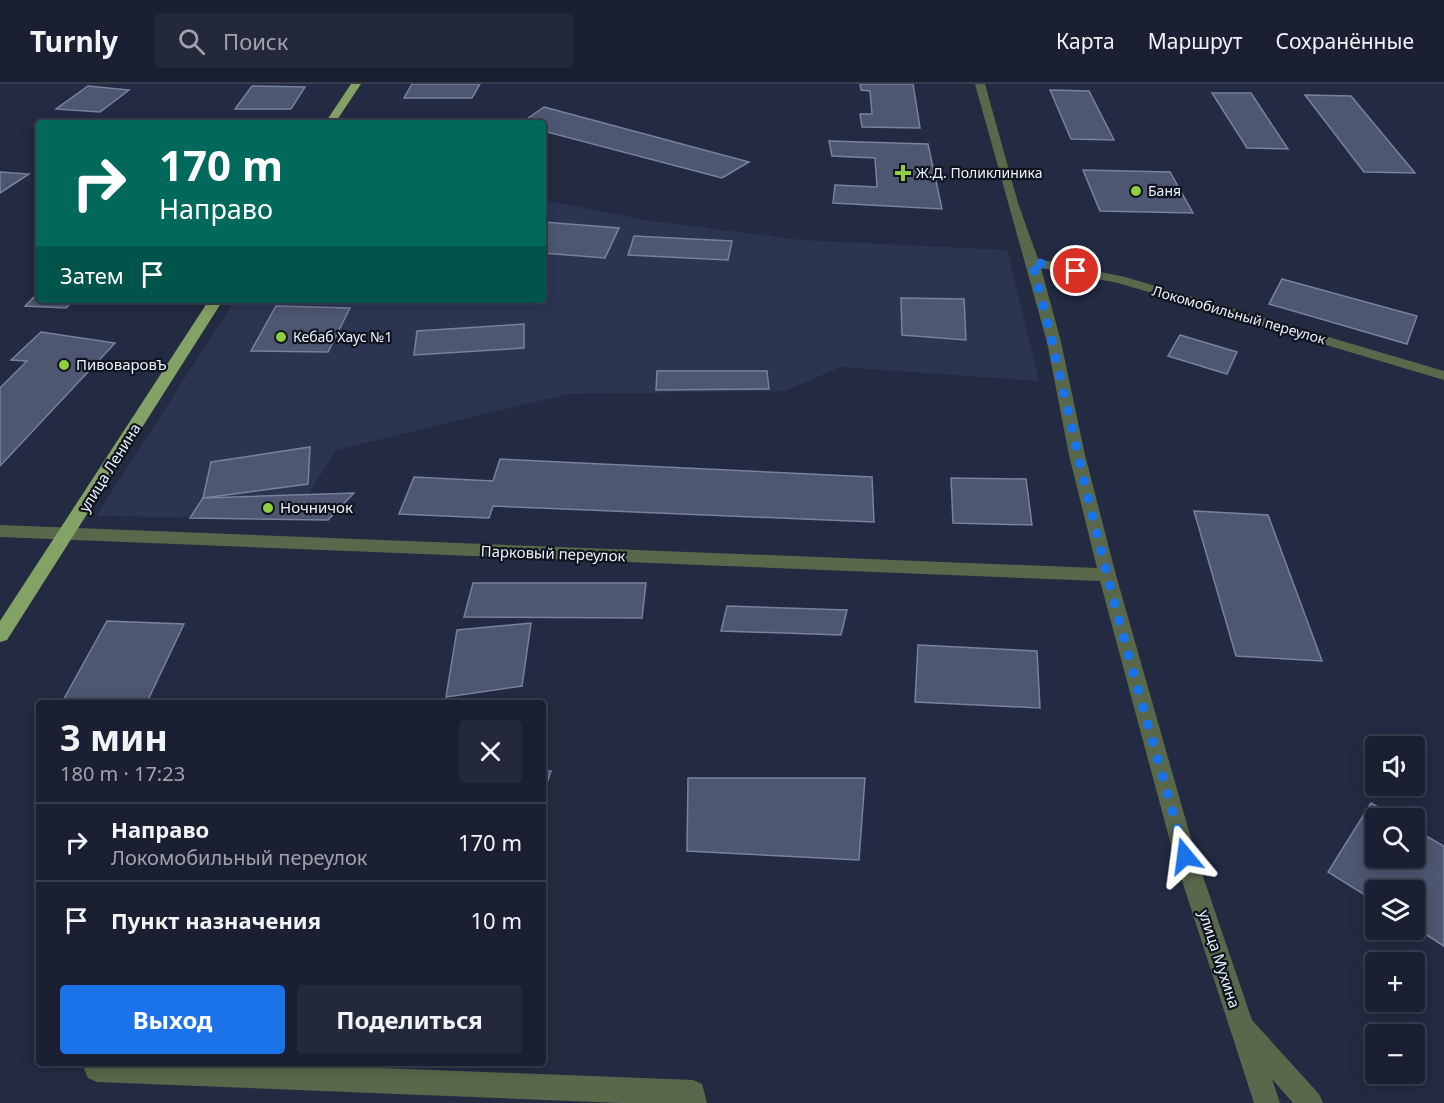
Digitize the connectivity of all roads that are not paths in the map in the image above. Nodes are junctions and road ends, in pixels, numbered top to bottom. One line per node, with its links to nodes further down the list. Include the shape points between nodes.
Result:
1 (356, 84): 3 (main road)
2 (980, 84): 4 (street, улица Мухина)
3 (332, 120)
4 (1032, 262): 6 (street, Локомобильный переулок, via 1120,280); 9 (street, улица Мухина)
5 (214, 303): 8 (main road, улица Ленина)
6 (1444, 376)
7 (0, 531): 8 (street, Парковый переулок)
8 (69, 536): 9 (street, Парковый переулок); 10 (main road, улица Ленина)
9 (1107, 575): 11 (street, улица Мухина, via 1185,856)
10 (0, 635)
11 (1241, 1024): 14 (street, улица Мухина); 15 (street)
12 (98, 1069): 13 (street, via 693,1093)
13 (694, 1103)
14 (1267, 1103)
15 (1310, 1103)

